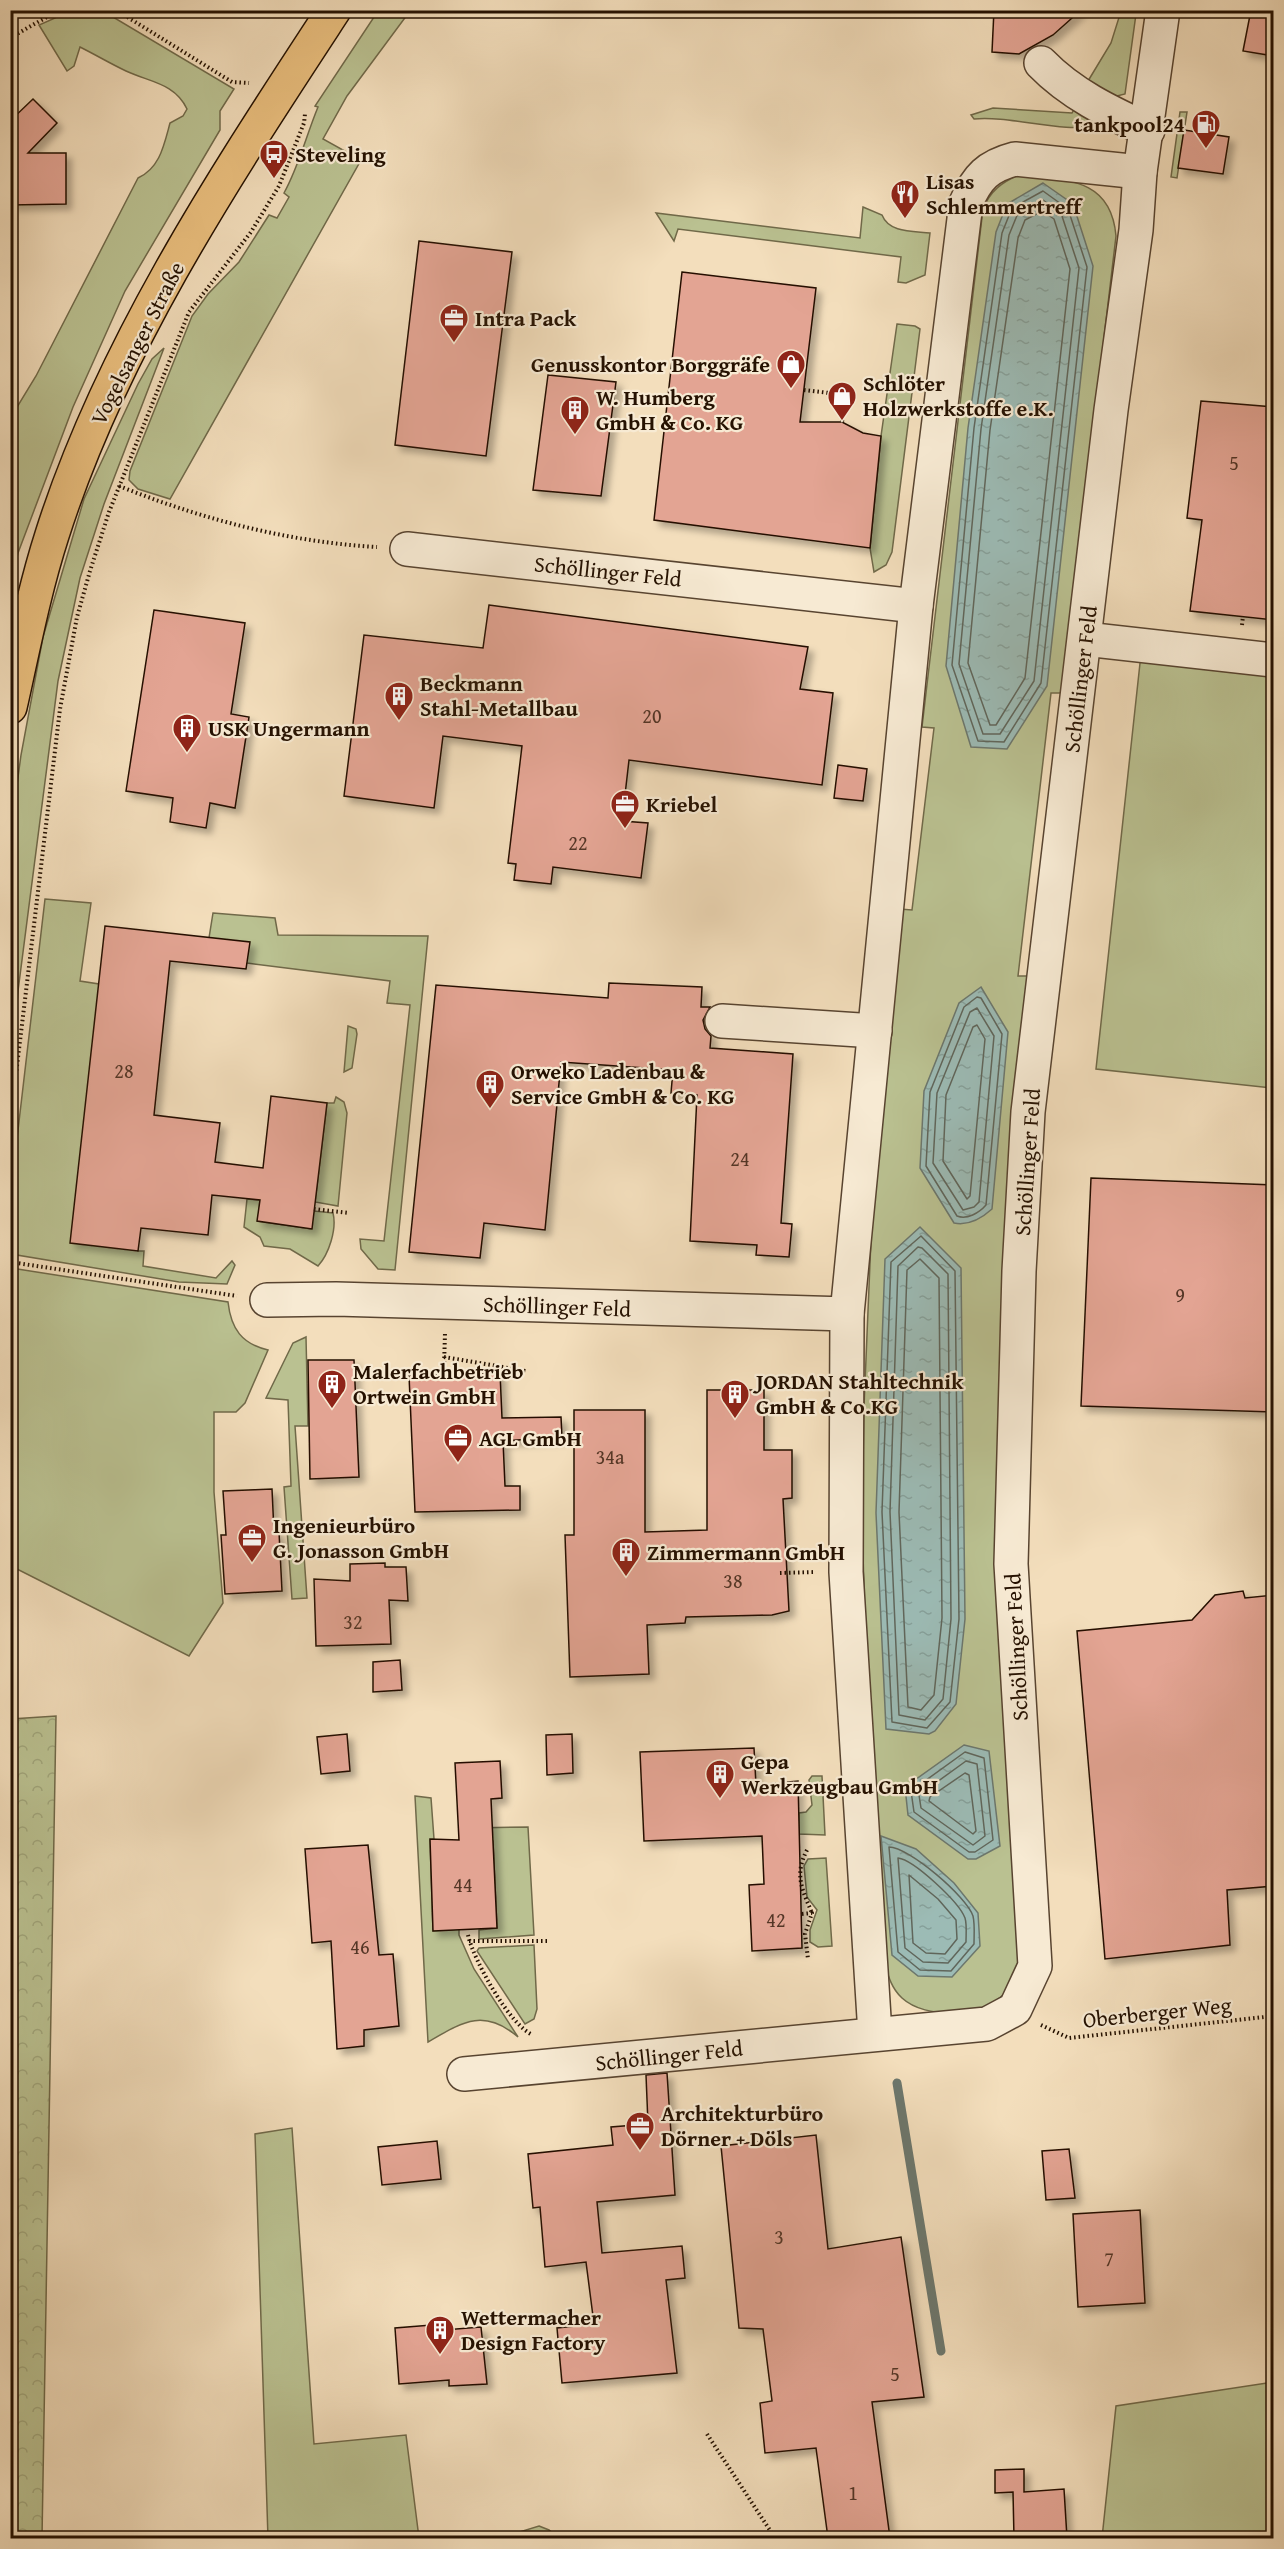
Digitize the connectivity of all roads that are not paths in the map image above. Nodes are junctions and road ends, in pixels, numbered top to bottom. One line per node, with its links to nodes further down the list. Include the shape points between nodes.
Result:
1 (334, 10): 10 (main road, Vogelsanger Straße, via 177,262 106,399 52,534)
2 (1163, 10): 4 (street, Schöllinger Feld)
3 (1041, 63): 4 (street, via 1061,84)
4 (1148, 130): 5 (street, Schöllinger Feld)
5 (1140, 172): 7 (street, via 1015,159 985,171 974,184 966,203); 8 (street, Schöllinger Feld)
6 (407, 549): 7 (street, Schöllinger Feld)
7 (916, 606): 12 (street)
8 (1084, 639): 9 (street); 15 (street, Schöllinger Feld, via 1028,1112 1019,1271 1011,1564 1035,1966 1015,2009 987,2024)
9 (1273, 660)
10 (10, 707)
11 (722, 1021): 12 (street)
12 (875, 1031): 14 (street)
13 (267, 1300): 14 (street, Schöllinger Feld, via 356,1299)
14 (847, 1314): 15 (street, via 846,1572)
15 (875, 2034): 16 (street, Schöllinger Feld)
16 (464, 2074)

